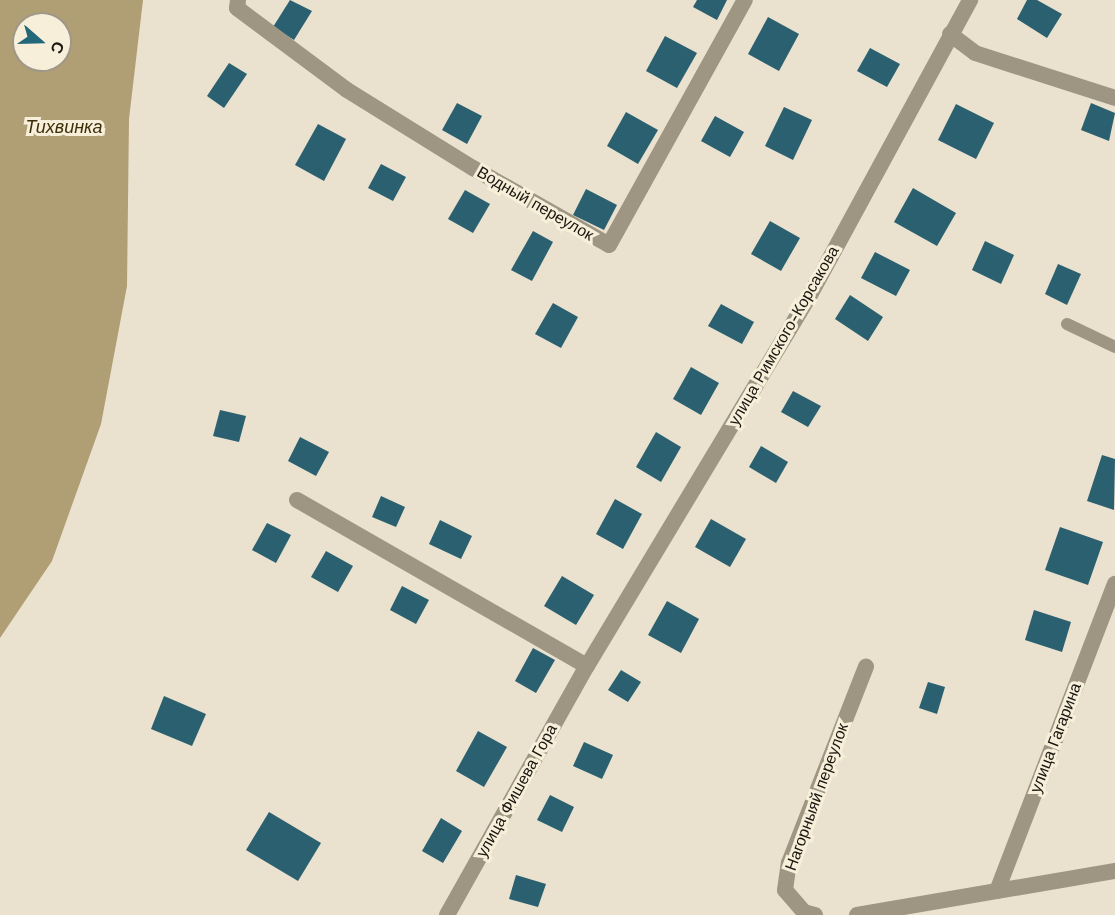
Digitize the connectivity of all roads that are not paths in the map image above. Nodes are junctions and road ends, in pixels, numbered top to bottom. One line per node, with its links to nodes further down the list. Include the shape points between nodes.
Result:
1 (238, 0): 2 (street, Водный переулок, via 237,8 347,90 609,245)
2 (745, 0)
3 (970, 0): 4 (street, улица Римского-Корсакова)
4 (950, 34): 5 (street, via 975,53); 10 (street, улица Римского-Корсакова, via 810,295)
5 (1115, 98)
6 (1067, 324): 7 (lane)
7 (1115, 347)
8 (297, 500): 10 (street)
9 (1115, 584): 13 (street, улица Гагарина)
10 (587, 666): 14 (street, улица Фишева Гора)
11 (866, 667): 15 (street, Нагорныяй переулок, via 789,863 785,890 804,912)
12 (1115, 871): 13 (street)
13 (997, 891): 16 (street)
14 (447, 915)
15 (815, 915)
16 (857, 915)

